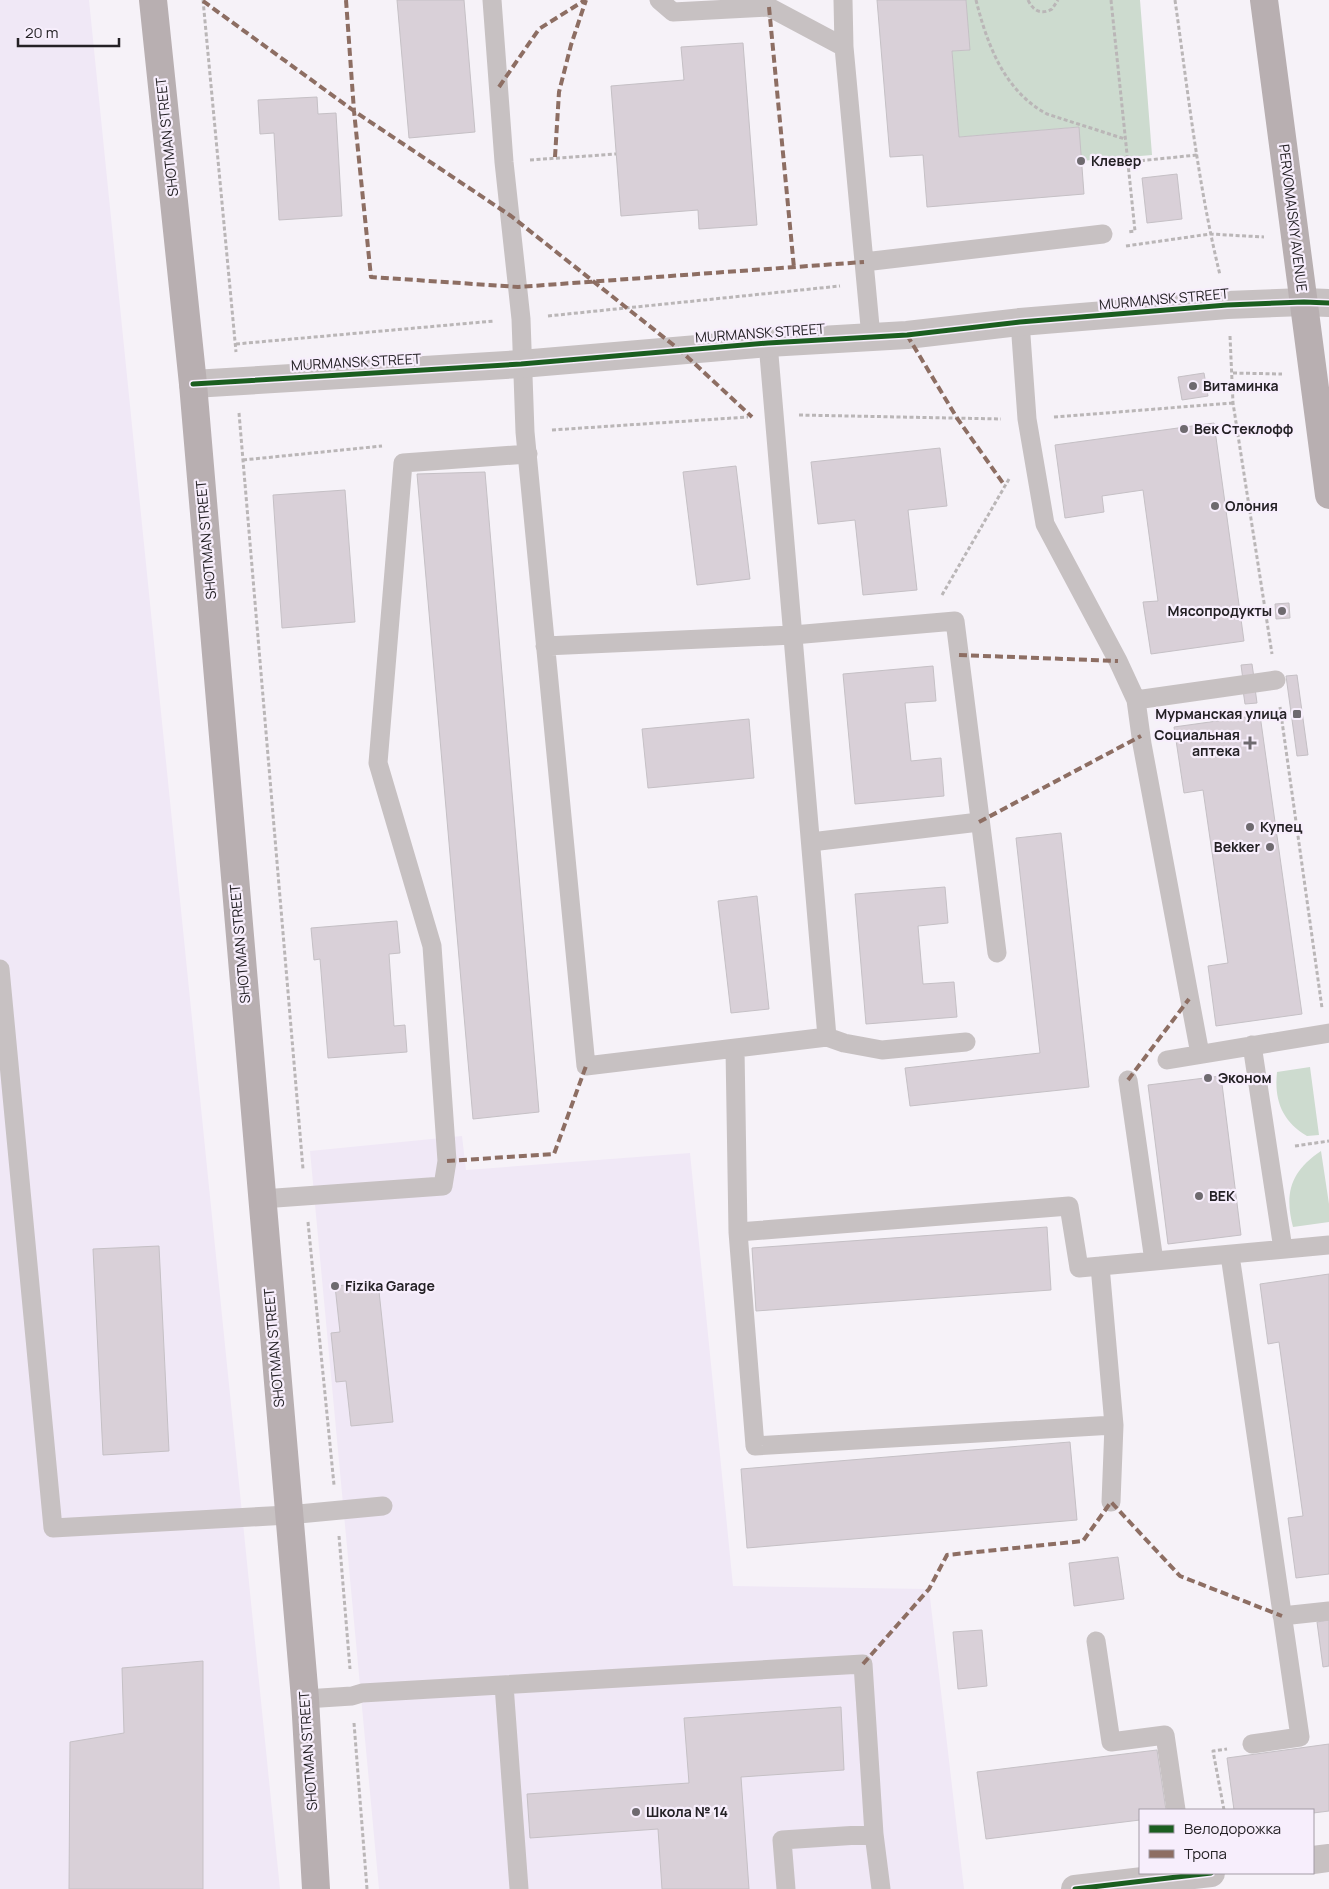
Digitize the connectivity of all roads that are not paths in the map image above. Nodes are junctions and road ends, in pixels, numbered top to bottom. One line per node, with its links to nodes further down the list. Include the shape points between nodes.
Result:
1 (153, 0): 14 (main road, SHOTMAN STREET)
2 (492, 0): 13 (lane, via 504,162 521,319)
3 (659, 0): 6 (lane, via 673,12 769,7)
4 (842, 0): 6 (lane)
5 (1264, 0): 9 (main road, PERVOMAISKIY AVENUE)
6 (844, 47): 8 (lane)
7 (1103, 234): 8 (lane)
8 (864, 262): 11 (lane)
9 (1316, 303): 10 (street, MURMANSK STREET, via 1227,305); 16 (main road, PERVOMAISKIY AVENUE)
10 (1020, 322): 11 (street, MURMANSK STREET); 20 (lane, via 1027,419 1045,524)
11 (871, 337): 12 (street, MURMANSK STREET)
12 (768, 343): 13 (street, MURMANSK STREET); 17 (lane)
13 (522, 364): 14 (street, MURMANSK STREET); 15 (lane)
14 (193, 384): 33 (main road, SHOTMAN STREET)
15 (528, 454): 18 (lane); 33 (lane, via 403,462 378,763 432,946 448,1161 443,1186)
16 (1329, 495)
17 (793, 634): 18 (lane); 21 (lane, via 955,621); 22 (lane)
18 (545, 646): 29 (lane, via 586,1066)
19 (1276, 680): 20 (lane)
20 (1136, 700): 30 (lane)
21 (979, 822): 22 (lane); 23 (lane)
22 (811, 842): 26 (lane)
23 (997, 953)
24 (0, 969): 43 (lane, via 53,1528)
25 (1328, 1033): 28 (lane)
26 (828, 1038): 27 (lane, via 882,1050); 29 (lane)
27 (966, 1042)
28 (1252, 1045): 30 (lane); 36 (lane)
29 (735, 1049): 34 (lane)
30 (1200, 1054): 31 (lane)
31 (1167, 1060)
32 (1128, 1080): 38 (lane)
33 (262, 1200): 43 (main road, SHOTMAN STREET)
34 (738, 1232): 39 (lane, via 1069,1206 1079,1268); 40 (lane, via 755,1446)
35 (1329, 1245): 36 (lane)
36 (1283, 1249): 37 (lane)
37 (1230, 1254): 38 (lane); 45 (lane)
38 (1154, 1261): 39 (lane)
39 (1100, 1266): 40 (lane)
40 (1114, 1425): 41 (lane)
41 (1111, 1502)
42 (383, 1506): 43 (lane)
43 (288, 1516): 48 (main road, SHOTMAN STREET)
44 (1329, 1611): 45 (lane)
45 (1282, 1616): 49 (lane, via 1300,1737)
46 (1096, 1641): 50 (lane, via 1111,1742 1165,1735)
47 (504, 1684): 48 (lane); 51 (lane, via 863,1664); 56 (lane)
48 (305, 1699): 55 (main road, SHOTMAN STREET)
49 (1252, 1744)
50 (1176, 1809)
51 (874, 1834): 57 (lane, via 782,1840); 58 (lane)
52 (1329, 1858): 53 (street)
53 (1314, 1860)
54 (1192, 1878): 59 (street)
55 (316, 1889)
56 (519, 1889)
57 (786, 1889)
58 (881, 1889)
59 (1075, 1889)

